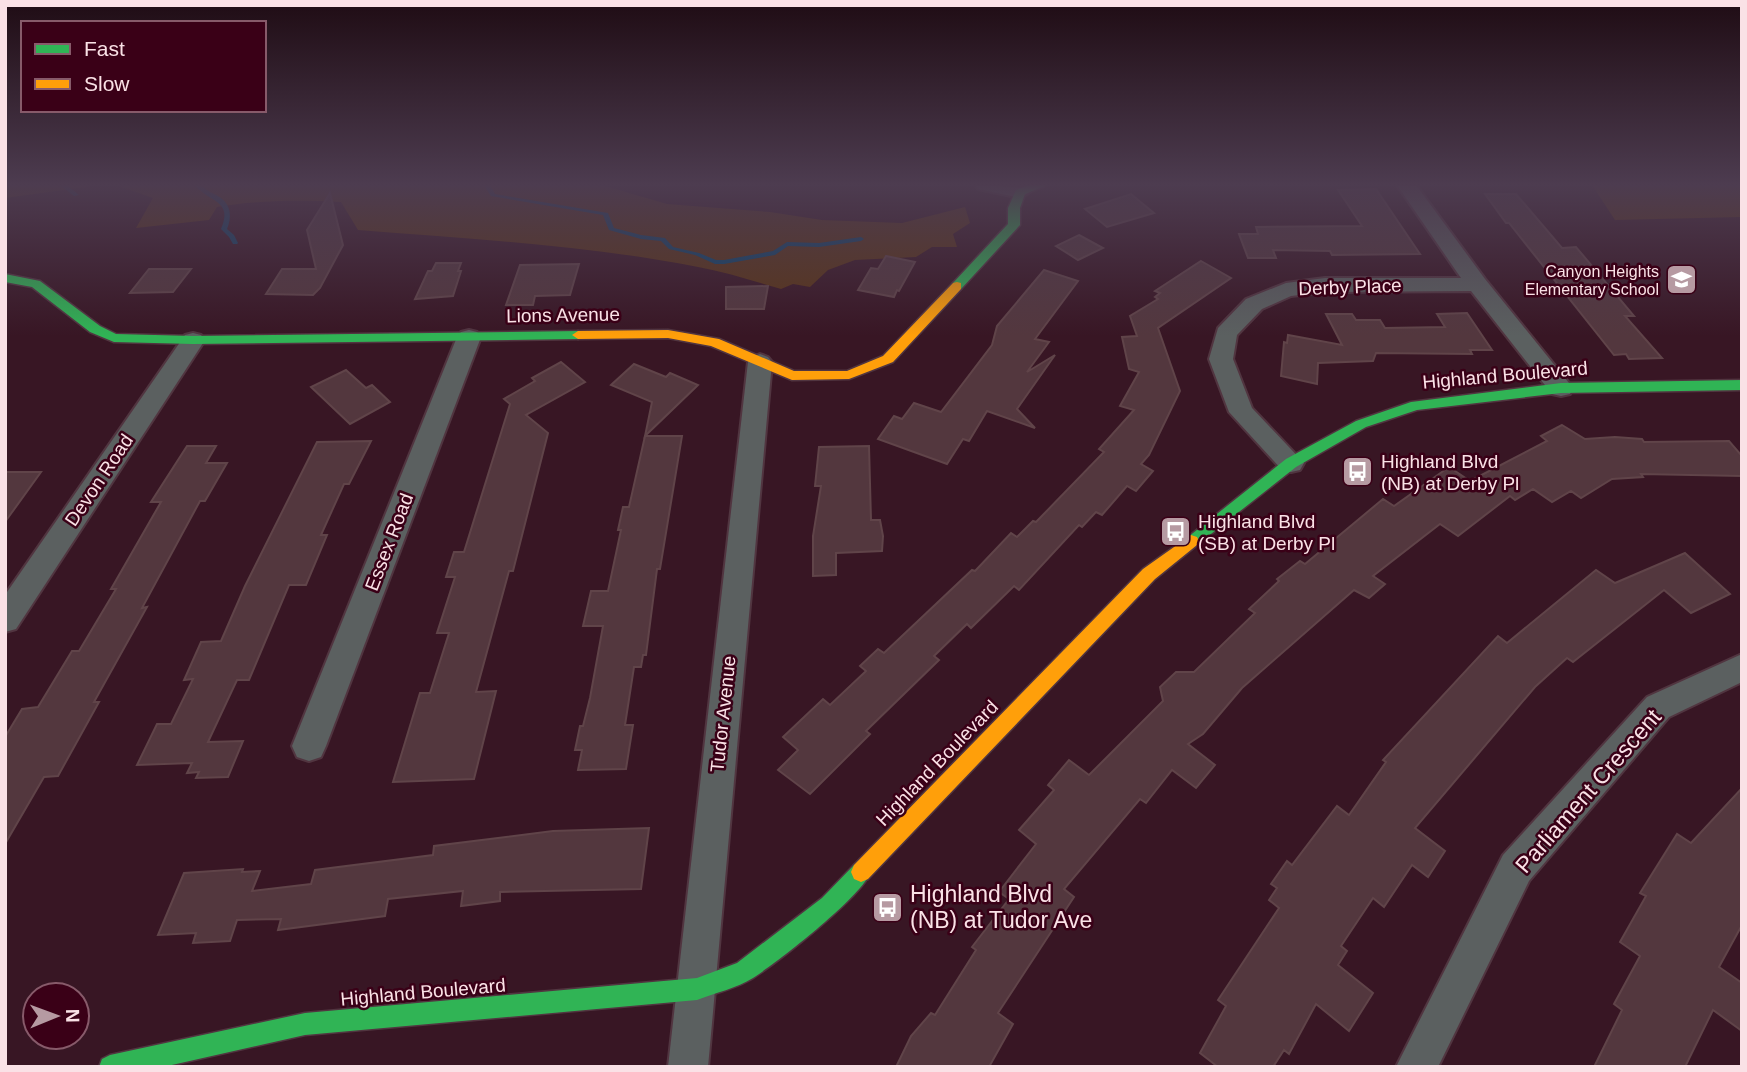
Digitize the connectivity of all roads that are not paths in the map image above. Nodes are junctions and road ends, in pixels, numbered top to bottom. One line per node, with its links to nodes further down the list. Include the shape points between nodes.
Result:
1 (1005, 235): 7 (street, Lions Avenue, via 888,359 849,375 792,376)
2 (1441, 235): 4 (street)
3 (5, 278): 6 (street, Lions Avenue, via 36,284 114,338)
4 (1476, 284): 9 (street); 10 (street, Derby Place, via 1325,285 1286,290 1254,304 1226,333 1222,359 1241,412)
5 (469, 337): 6 (street, Lions Avenue); 7 (street, Lions Avenue, via 668,334 714,342); 13 (street, Essex Road)
6 (193, 340): 11 (street, Devon Road)
7 (760, 362): 14 (street, Tudor Avenue)
8 (1742, 385): 9 (street, Highland Boulevard)
9 (1561, 388): 10 (street, Highland Boulevard, via 1416,405 1361,424)
10 (1291, 463): 14 (street, Highland Boulevard, via 1149,574 829,905 744,971)
11 (5, 620)
12 (1742, 667): 17 (street, Parliament Crescent, via 1658,707 1516,868)
13 (309, 746)
14 (697, 989): 15 (street, Highland Boulevard, via 305,1024); 16 (street, Tudor Avenue)
15 (110, 1067)
16 (688, 1067)
17 (1416, 1067)

